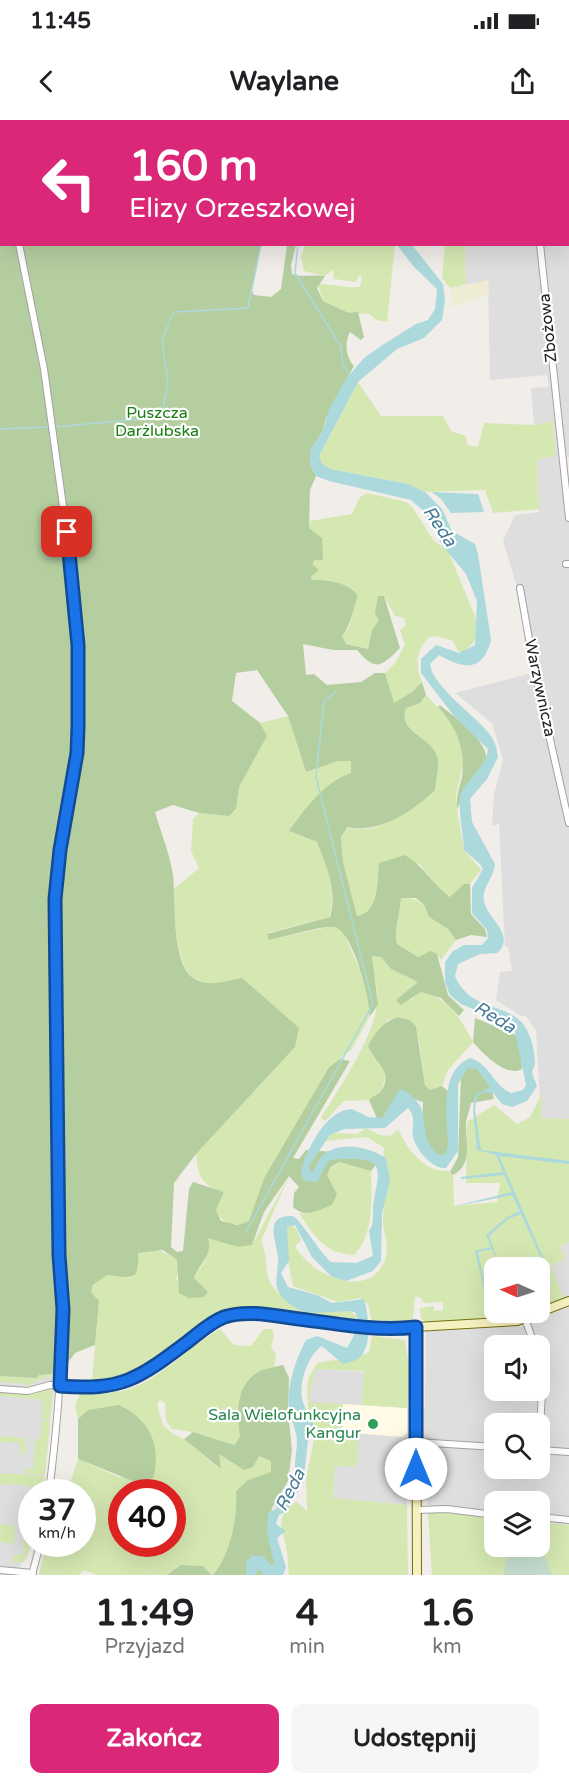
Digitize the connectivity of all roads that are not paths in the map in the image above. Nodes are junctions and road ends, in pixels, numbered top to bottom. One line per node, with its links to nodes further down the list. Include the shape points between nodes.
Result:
1 (19, 246): 10 (street, via 44,369 72,571 78,645 77,753 55,899 63,1309)
2 (540, 246): 3 (street, Zbożowa)
3 (569, 518)
4 (520, 588): 5 (street, Warzywnicza)
5 (569, 823)
6 (569, 1301): 7 (street)
7 (550, 1309)
8 (490, 1323): 9 (street)
9 (416, 1327): 10 (street, via 369,1327 239,1314 209,1325 129,1381 99,1388); 12 (street)
10 (60, 1386): 11 (street, via 50,1384 28,1391); 16 (street)
11 (0, 1389)
12 (416, 1442): 13 (street); 17 (street)
13 (484, 1446)
14 (550, 1451): 15 (street)
15 (569, 1452)
16 (50, 1479)
17 (417, 1510): 18 (street); 24 (street)
18 (484, 1514)
19 (550, 1517): 20 (street)
20 (569, 1520)
21 (37, 1557): 23 (street)
22 (0, 1570): 23 (street)
23 (32, 1574)
24 (417, 1575)

